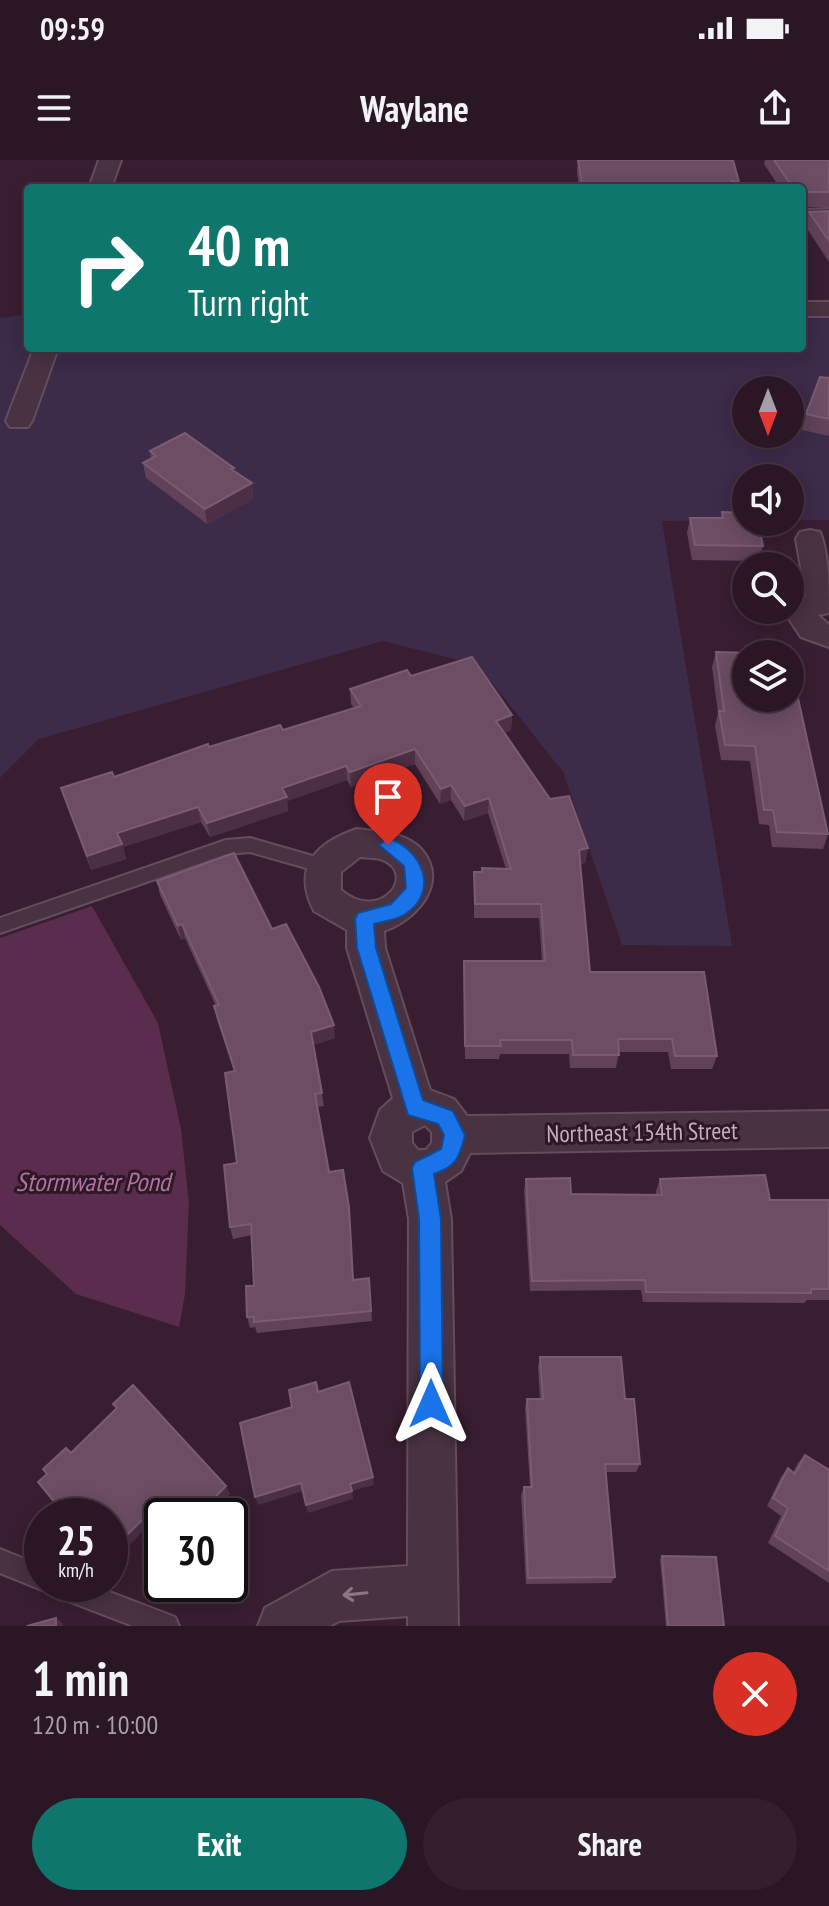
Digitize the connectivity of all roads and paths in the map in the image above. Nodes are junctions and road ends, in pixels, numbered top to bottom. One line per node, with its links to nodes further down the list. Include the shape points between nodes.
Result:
1 (110, 160): 2 (street)
2 (101, 184)
3 (829, 216): 4 (street)
4 (806, 217)
5 (806, 309): 6 (street)
6 (829, 309)
7 (45, 352): 8 (street)
8 (19, 421)
9 (810, 539): 10 (street)
10 (826, 603): 11 (street, via 808,606 803,620)
11 (829, 636)
12 (324, 866): 13 (street, via 320,878 327,901 349,916); 13 (street, via 343,848 372,843 402,852 411,863 415,888 408,901 397,910); 14 (lane, via 250,845 226,847)
13 (365, 919): 15 (street, via 366,948)
14 (0, 926)
15 (416, 1109): 17 (street, via 445,1117); 18 (street, via 397,1118 390,1146 402,1162)
16 (829, 1129): 17 (street, Northeast 154th Street)
17 (455, 1135): 18 (street, via 443,1162)
18 (422, 1168): 22 (street, via 430,1219)
19 (0, 1561): 20 (lane)
20 (24, 1571)
21 (103, 1602): 23 (lane)
22 (433, 1607): 24 (street, one-way to 24, via 332,1596)
23 (166, 1626)
24 (283, 1626)

